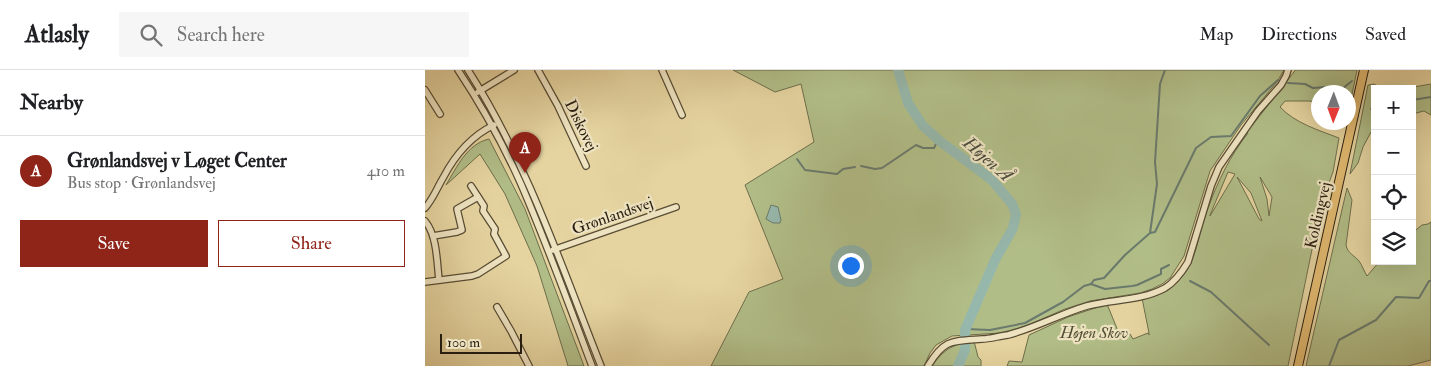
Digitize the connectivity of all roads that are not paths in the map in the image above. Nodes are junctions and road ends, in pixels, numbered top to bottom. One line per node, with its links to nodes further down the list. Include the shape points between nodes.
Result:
1 (458, 70): 10 (street)
2 (468, 70): 9 (street, Grønlandsvej)
3 (514, 70): 9 (street)
4 (538, 70): 15 (street, Diskovej)
5 (662, 70): 12 (street)
6 (1288, 70): 30 (street, via 1281,85 1258,111 1219,167 1188,262 1167,287 1145,296 1090,305 1010,334 949,343 937,351)
7 (1364, 70): 31 (main road, Koldingvej)
8 (425, 90): 11 (street)
9 (481, 90): 10 (street); 13 (street, Grønlandsvej)
10 (474, 94): 14 (street)
11 (440, 114)
12 (682, 115)
13 (499, 123): 14 (street); 22 (street, Grønlandsvej, via 525,173)
14 (492, 126): 19 (street, via 459,151); 23 (street, via 521,184)
15 (586, 166)
16 (471, 186): 17 (street)
17 (478, 196): 21 (street, via 457,209 462,230); 24 (street, via 507,256 478,274)
18 (676, 207): 22 (street, Grønlandsvej)
19 (425, 208)
20 (425, 221): 21 (street)
21 (433, 236): 24 (street)
22 (556, 249): 23 (street, Grønlandsvej); 29 (street, Grønlandsvej)
23 (548, 251): 28 (street)
24 (439, 280): 25 (street)
25 (425, 282)
26 (497, 308): 27 (street)
27 (529, 366)
28 (592, 366)
29 (601, 366)
30 (928, 366)
31 (1298, 366)

